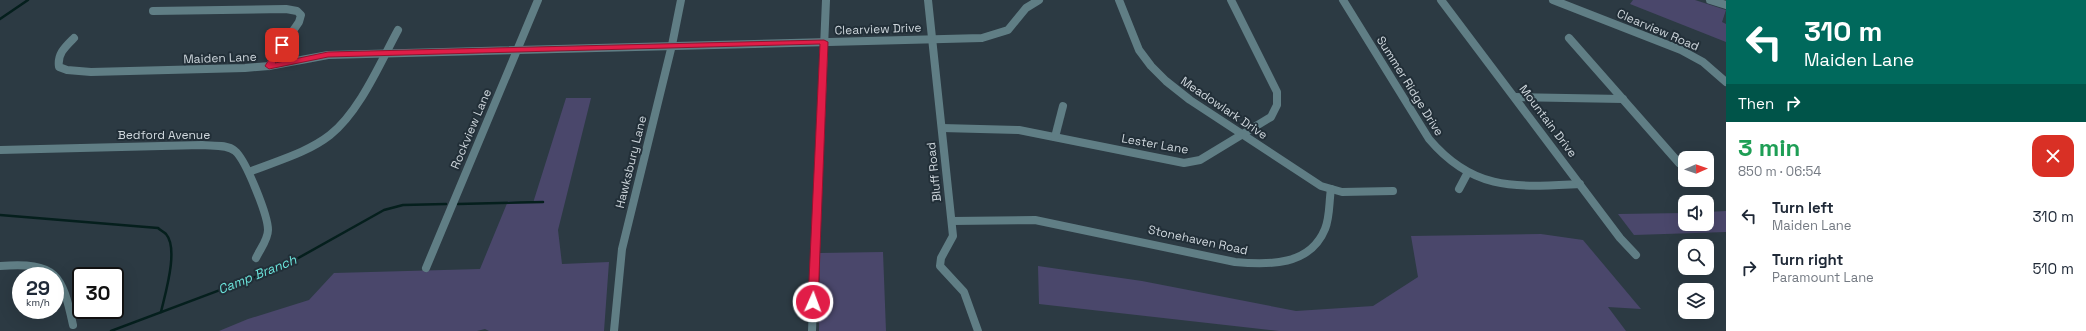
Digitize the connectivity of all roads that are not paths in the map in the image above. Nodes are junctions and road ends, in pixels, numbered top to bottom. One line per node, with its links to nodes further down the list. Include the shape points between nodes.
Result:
1 (538, 0): 20 (street, Rockview Lane)
2 (681, 0): 19 (street, Hawksbury Lane)
3 (826, 0): 18 (street)
4 (928, 0): 17 (street, Bluff Road)
5 (1039, 0): 17 (street, via 1026,8 1012,26 1000,34 982,38)
6 (1119, 0): 28 (street, Meadowlark Drive, via 1134,42 1158,72 1172,87)
7 (1231, 0): 28 (street, Lester Lane, via 1277,92 1279,102 1271,117)
8 (1343, 0): 33 (street, Summer Ridge Drive, via 1437,150 1445,159)
9 (1442, 0): 24 (street, Mountain Drive)
10 (1553, 0): 23 (street, Clearview Road, via 1681,50 1702,62)
11 (1710, 0): 12 (street)
12 (1726, 5)
13 (153, 11): 22 (street, via 297,11 301,18)
14 (398, 30): 21 (street)
15 (74, 38): 22 (street, Maiden Lane, via 62,50 58,60 60,67 73,71 230,69)
16 (1569, 38): 25 (street)
17 (932, 39): 18 (street, Clearview Drive); 27 (street, Bluff Road)
18 (824, 42): 19 (street, Maiden Lane); 46 (street)
19 (672, 45): 20 (street, Maiden Lane); 45 (street, Hawksbury Lane, via 622,248)
20 (517, 50): 21 (street, Maiden Lane); 42 (street, Rockview Lane)
21 (385, 53): 22 (street, Maiden Lane, via 328,55); 32 (street, via 346,119 330,135 304,150)
22 (269, 66)
23 (1726, 82)
24 (1515, 97): 25 (street); 34 (street, Mountain Drive)
25 (1623, 99): 31 (street)
26 (1063, 106): 29 (street)
27 (942, 128): 29 (street, Lester Lane, via 994,128); 38 (street, Bluff Road)
28 (1242, 135): 29 (street, Lester Lane, via 1200,160 1184,163); 35 (street, Meadowlark Drive, via 1312,181)
29 (1055, 137)
30 (0, 150): 32 (street, Bedford Avenue, via 202,145 235,151)
31 (1678, 162)
32 (249, 172): 40 (street, Bedford Avenue, via 268,228 266,240)
33 (1468, 174): 34 (street, Summer Ridge Drive, via 1510,186); 36 (street)
34 (1580, 184): 39 (street, Mountain Drive, via 1620,238)
35 (1331, 189): 37 (street, via 1348,192); 38 (street, Stonehaven Road, via 1326,227 1312,249 1302,256 1266,264 1235,262 1035,220)
36 (1459, 189)
37 (1393, 191)
38 (952, 221): 44 (street, Bluff Road, via 953,236 941,258 940,266 964,292)
39 (1636, 255)
40 (256, 258)
41 (0, 266): 43 (street, via 26,265 48,271 56,277 63,284)
42 (426, 268)
43 (73, 325)
44 (977, 330)
45 (614, 331)
46 (812, 331)

